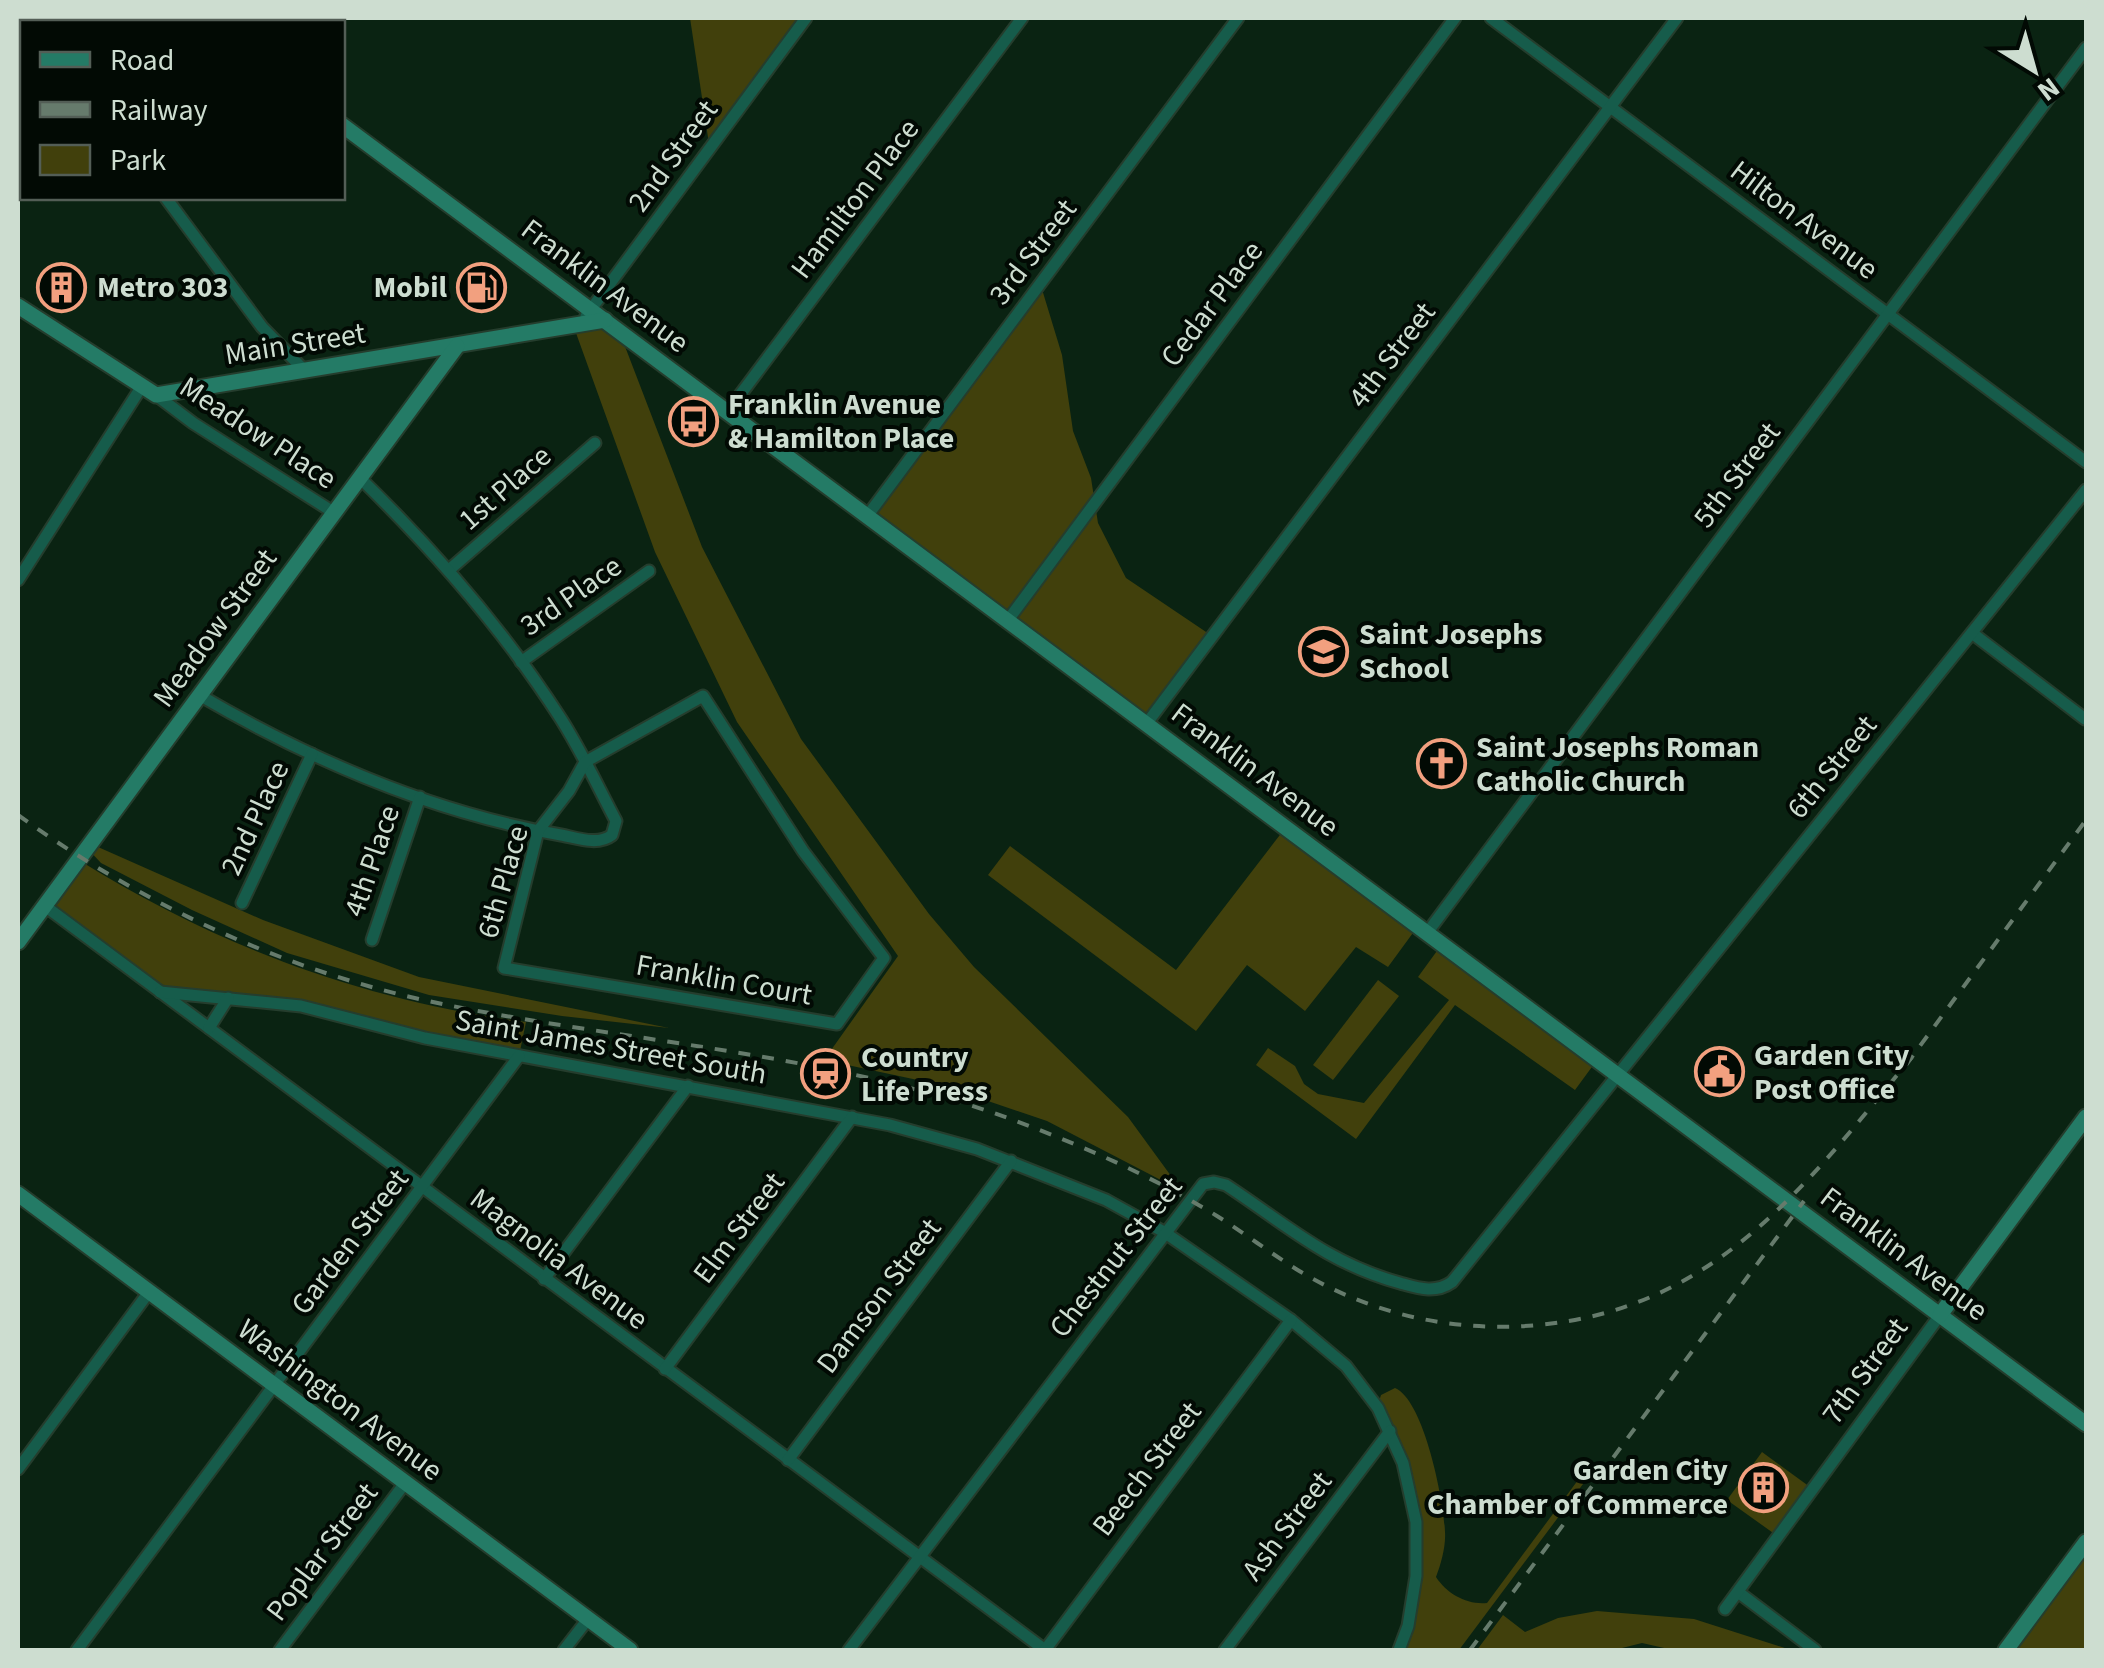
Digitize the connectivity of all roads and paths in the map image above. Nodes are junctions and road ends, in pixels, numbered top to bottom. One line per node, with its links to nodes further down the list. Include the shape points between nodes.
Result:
1 (806, 18): 12 (street, 2nd Street)
2 (1022, 18): 19 (street, Hamilton Place)
3 (1238, 18): 25 (street, 3rd Street)
4 (1455, 18): 29 (street, Cedar Place)
5 (1491, 18): 8 (street, Hilton Avenue)
6 (1677, 18): 8 (street, 4th Street)
7 (2086, 48): 13 (street, 5th Street)
8 (1610, 106): 13 (street, Hilton Avenue); 34 (street, 4th Street)
9 (345, 127): 12 (main road, Franklin Avenue)
10 (168, 200): 17 (street, via 262,326)
11 (18, 306): 18 (main road)
12 (591, 309): 14 (main road, Franklin Avenue); 15 (street, 2nd Street)
13 (1888, 314): 21 (street, Hilton Avenue); 41 (street, 5th Street)
14 (605, 320): 15 (main road, Main Street); 19 (main road, Franklin Avenue)
15 (580, 325): 16 (main road, Main Street)
16 (457, 346): 17 (main road, Main Street); 22 (main road, Meadow Street)
17 (305, 371): 18 (main road, Main Street)
18 (149, 390): 24 (street, Meadow Place); 28 (street)
19 (728, 411): 25 (main road, Franklin Avenue)
20 (595, 443): 26 (street, 1st Place)
21 (2086, 462)
22 (359, 477): 24 (main road, Meadow Street); 26 (street)
23 (2086, 490): 30 (street, 6th Street)
24 (333, 512): 32 (main road, Meadow Street)
25 (868, 515): 29 (main road, Franklin Avenue)
26 (448, 570): 31 (street)
27 (649, 572): 31 (street, 3rd Place)
28 (18, 580)
29 (1008, 620): 34 (main road, Franklin Avenue)
30 (1972, 632): 33 (street); 49 (street, 6th Street)
31 (522, 662): 36 (street)
32 (201, 696): 35 (street); 40 (main road, Meadow Street)
33 (2085, 719)
34 (1146, 723): 41 (main road, Franklin Avenue)
35 (312, 754): 37 (street); 39 (street, 2nd Place)
36 (585, 762): 38 (street, 6th Place); 38 (street, via 615,830 598,841); 44 (street, Franklin Court, via 703,696 804,851 884,958 837,1024)
37 (420, 797): 38 (street); 42 (street, 4th Place)
38 (538, 831): 44 (street, 6th Place)
39 (242, 903)
40 (45, 906): 43 (main road, Meadow Street); 45 (street, Magnolia Avenue)
41 (1427, 933): 49 (main road, Franklin Avenue)
42 (372, 940)
43 (18, 942)
44 (504, 968)
45 (160, 992): 46 (street, Saint James Street South); 47 (street, Magnolia Avenue)
46 (228, 998): 47 (street); 48 (street, Saint James Street South, via 301,1006)
47 (209, 1028): 54 (street, Magnolia Avenue)
48 (519, 1056): 50 (street, Saint James Street South); 54 (street, Garden Street)
49 (1617, 1074): 56 (street, Chestnut Street, via 1444,1288 1408,1285 1340,1261 1214,1182 1199,1188); 59 (main road, Franklin Avenue)
50 (688, 1086): 51 (street, Saint James Street South); 57 (street)
51 (852, 1117): 53 (street, Saint James Street South); 61 (street, Elm Street)
52 (2086, 1117): 59 (main road, 7th Street)
53 (1010, 1162): 56 (street, Saint James Street South, via 1106,1200); 65 (street, Damson Street)
54 (422, 1187): 57 (street, Magnolia Avenue); 62 (street, Garden Street)
55 (20, 1200): 58 (main road, Washington Avenue)
56 (1164, 1232): 60 (street, Saint James Street South); 69 (street, Chestnut Street)
57 (544, 1279): 61 (street, Magnolia Avenue)
58 (149, 1292): 62 (main road, Washington Avenue); 66 (street)
59 (1940, 1315): 63 (main road, Franklin Avenue); 70 (street, 7th Street)
60 (1291, 1320): 64 (street, Saint James Street South, via 1346,1366); 79 (street, Beech Street)
61 (665, 1369): 65 (street, Magnolia Avenue)
62 (274, 1385): 67 (main road, Washington Avenue); 74 (street, Garden Street)
63 (2086, 1424)
64 (1390, 1431): 80 (street, Ash Street); 81 (street, Saint James Street South, via 1418,1545)
65 (788, 1460): 69 (street, Magnolia Avenue)
66 (18, 1469)
67 (405, 1482): 72 (main road, Washington Avenue); 75 (street, Poplar Street)
68 (2086, 1542): 73 (main road)
69 (918, 1557): 78 (street, Chestnut Street); 79 (street, Magnolia Avenue)
70 (1738, 1592): 71 (street, 7th Street); 82 (street)
71 (1725, 1609)
72 (588, 1619): 76 (street); 77 (main road, Washington Avenue)
73 (2014, 1648)
74 (78, 1650)
75 (280, 1650)
76 (564, 1650)
77 (630, 1650)
78 (849, 1650)
79 (1045, 1650)
80 (1224, 1650)
81 (1400, 1650)
82 (1815, 1650)

